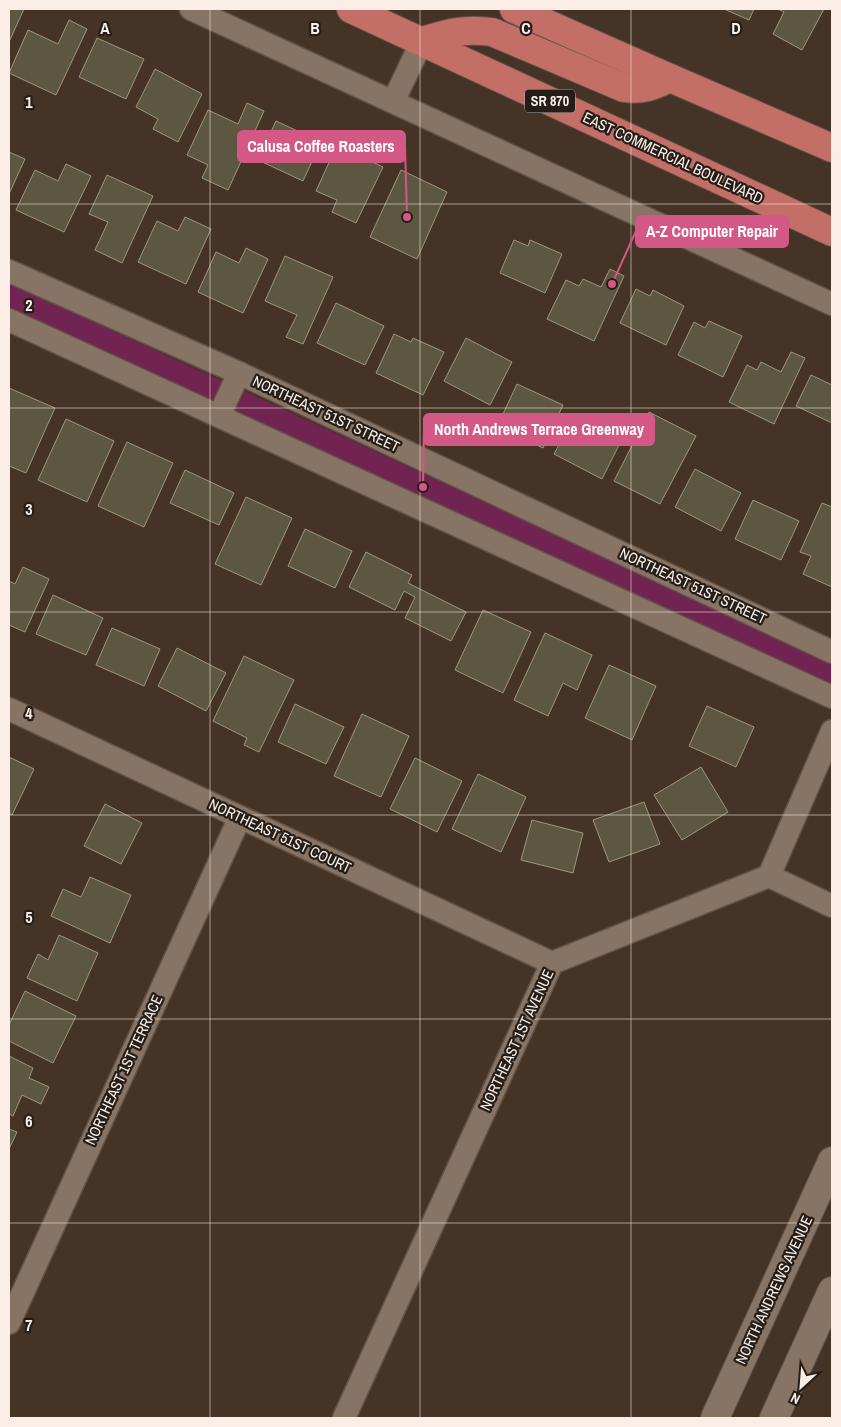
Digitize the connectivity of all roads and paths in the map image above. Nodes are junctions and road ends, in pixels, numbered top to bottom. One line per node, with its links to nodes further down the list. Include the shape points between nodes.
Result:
1 (191, 9): 6 (street)
2 (351, 9): 4 (main road, EAST COMMERCIAL BOULEVARD / SR 870)
3 (514, 9): 5 (main road)
4 (422, 42): 5 (main road, via 454,31 476,29 492,32 624,88 649,88); 6 (street); 8 (main road, EAST COMMERCIAL BOULEVARD / SR 870)
5 (670, 78): 7 (main road)
6 (393, 102): 10 (street)
7 (832, 148)
8 (832, 232)
9 (9, 271): 12 (street, NORTHEAST 51ST STREET)
10 (832, 304)
11 (9, 320): 13 (street)
12 (239, 373): 13 (street); 14 (street, NORTHEAST 51ST STREET)
13 (219, 416): 15 (street)
14 (832, 652)
15 (832, 697)
16 (9, 709): 18 (street, NORTHEAST 51ST COURT)
17 (832, 732): 19 (street)
18 (240, 817): 21 (street, NORTHEAST 51ST COURT); 24 (street, NORTHEAST 1ST TERRACE)
19 (769, 876): 20 (street); 21 (street, NORTHEAST 1ST AVENUE)
20 (832, 906)
21 (552, 963): 25 (street, NORTHEAST 1ST AVENUE)
22 (832, 1161): 26 (main road, NORTH ANDREWS AVENUE)
23 (832, 1292): 27 (main road)
24 (9, 1323)
25 (344, 1418)
26 (715, 1418)
27 (774, 1418)

